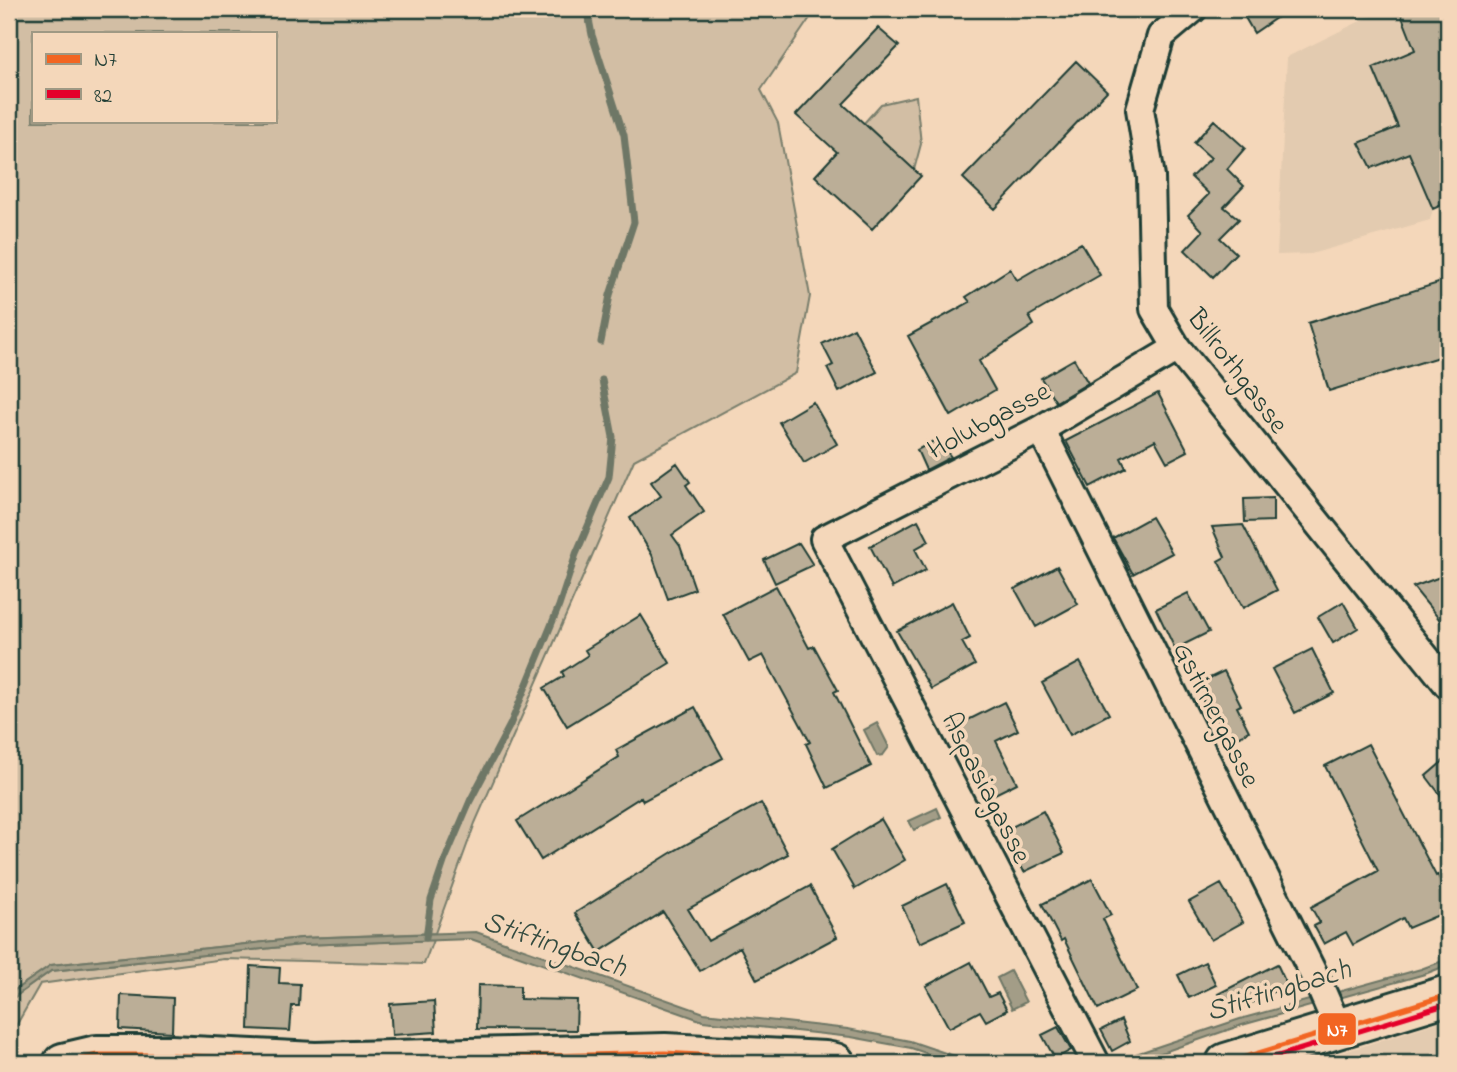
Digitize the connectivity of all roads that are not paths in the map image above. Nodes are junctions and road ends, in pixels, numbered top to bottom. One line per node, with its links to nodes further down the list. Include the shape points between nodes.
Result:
1 (1193, 9): 2 (street, Billrothgasse, via 1161,36 1140,109 1151,177 1154,309)
2 (1177, 348): 3 (street, Holubgasse); 5 (street, Billrothgasse)
3 (1041, 429): 4 (street, Holubgasse); 7 (street, Gstirnergasse)
4 (824, 539): 8 (street, Aspasiagasse)
5 (1448, 685)
6 (1448, 995): 7 (street)
7 (1329, 1009): 12 (street)
8 (1095, 1061)
9 (380, 1062): 10 (street, via 97,1055); 11 (street, via 666,1053)
10 (64, 1063)
11 (835, 1063)
12 (1226, 1063)

